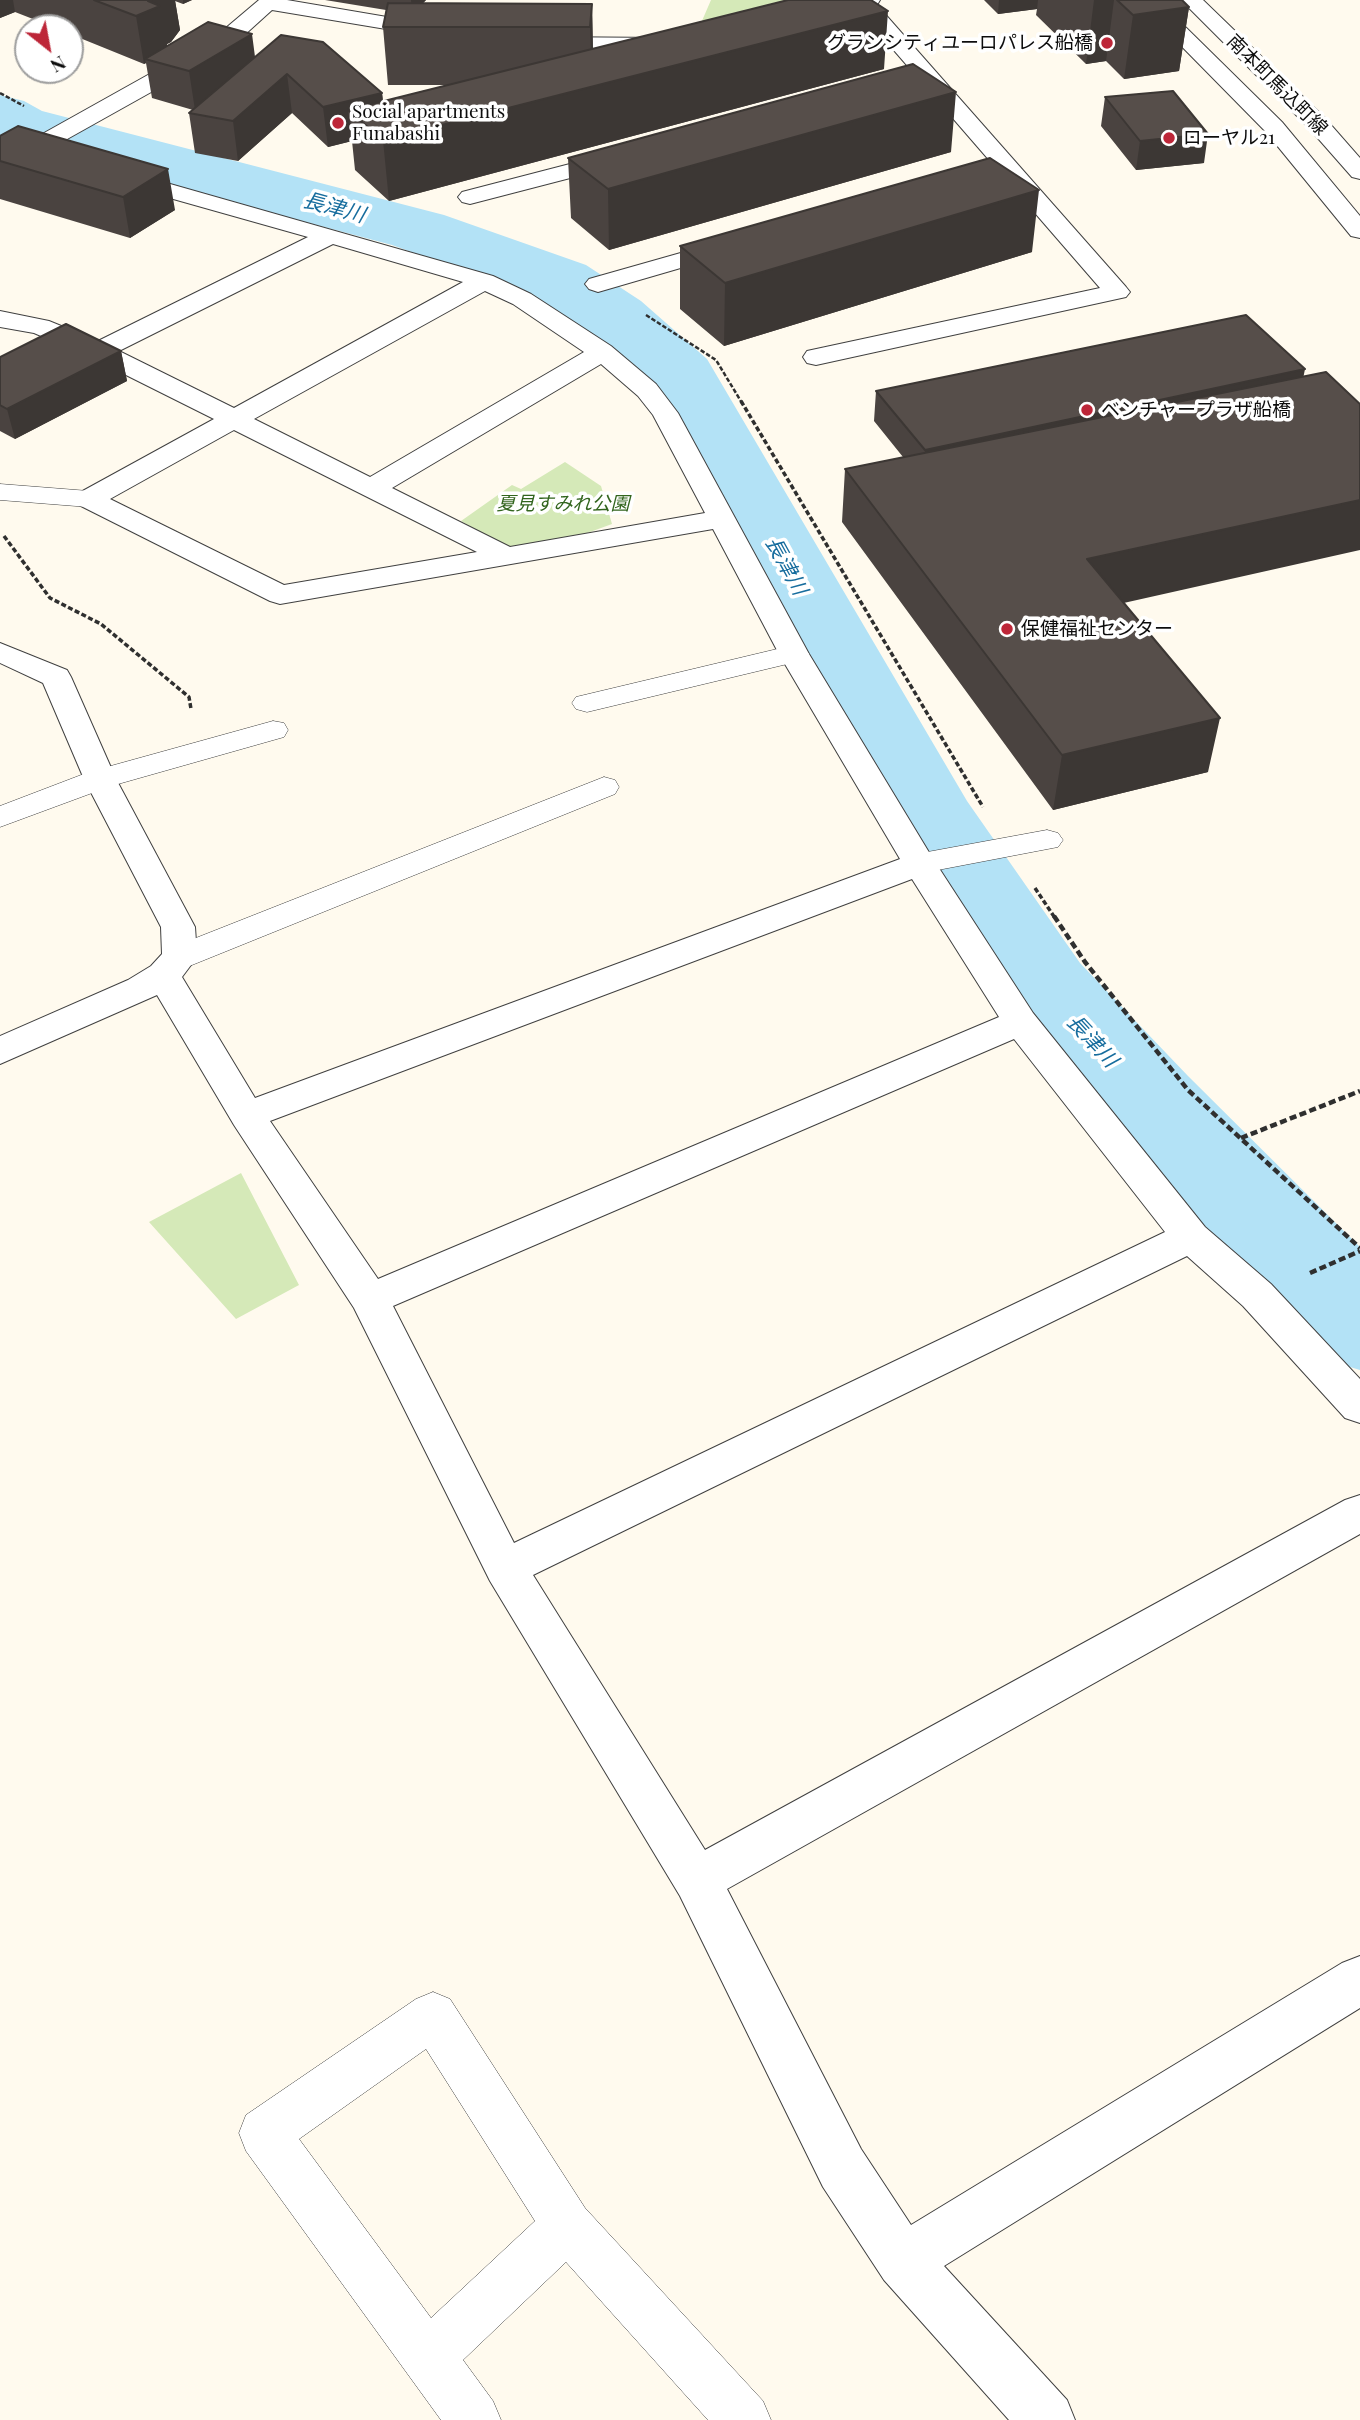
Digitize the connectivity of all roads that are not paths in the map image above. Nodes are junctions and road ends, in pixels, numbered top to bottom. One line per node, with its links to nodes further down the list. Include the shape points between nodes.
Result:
1 (1146, 0): 12 (street, 南本町馬込町線)
2 (1191, 0): 11 (street, 南本町馬込町線)
3 (269, 2): 6 (street); 14 (street, via 222,43)
4 (868, 3): 5 (street); 9 (street)
5 (839, 13)
6 (452, 34)
7 (518, 43): 8 (street)
8 (678, 44)
9 (930, 79): 10 (street); 16 (street)
10 (903, 86)
11 (1316, 122): 12 (street); 17 (street, 南本町馬込町線)
12 (1274, 127): 20 (street, 南本町馬込町線)
13 (0, 137): 14 (street)
14 (22, 152): 21 (street)
15 (646, 152): 19 (street)
16 (1008, 167): 18 (street); 28 (street, via 1117,292)
17 (1360, 172)
18 (981, 175)
19 (470, 197)
20 (1360, 231)
21 (329, 236): 23 (street); 26 (street)
22 (757, 239): 24 (street)
23 (484, 281): 27 (street, via 522,299); 29 (street)
24 (598, 284)
25 (0, 319): 26 (street, via 40,326)
26 (99, 351): 29 (street)
27 (601, 352): 30 (street); 33 (street, via 647,390 665,413)
28 (816, 357)
29 (236, 420): 30 (street); 32 (street)
30 (373, 486): 34 (street)
31 (0, 492): 32 (lane)
32 (89, 499): 34 (street, via 280,595)
33 (721, 519): 34 (street); 36 (street)
34 (504, 555)
35 (0, 652): 39 (street, via 55,677)
36 (794, 654): 37 (lane); 43 (street)
37 (587, 703)
38 (273, 730): 39 (lane)
39 (100, 779): 41 (lane); 44 (street, via 178,927)
40 (604, 787): 44 (lane)
41 (0, 817)
42 (1047, 840): 43 (lane)
43 (921, 863): 45 (street); 47 (street)
44 (172, 966): 46 (street, via 140,989); 47 (street)
45 (1020, 1022): 48 (street); 49 (street)
46 (0, 1051)
47 (247, 1115): 49 (street)
48 (1191, 1237): 50 (street, via 1257,1296); 52 (street)
49 (370, 1299): 52 (street)
50 (1360, 1406)
51 (1360, 1513): 53 (street)
52 (505, 1568): 53 (street)
53 (697, 1880): 56 (street, via 842,2168)
54 (1360, 1980): 56 (street)
55 (567, 2226): 57 (lane); 57 (lane, via 433,2016 264,2133); 59 (lane)
56 (903, 2261): 60 (street)
57 (427, 2358): 58 (lane)
58 (474, 2420)
59 (744, 2420)
60 (1047, 2420)

